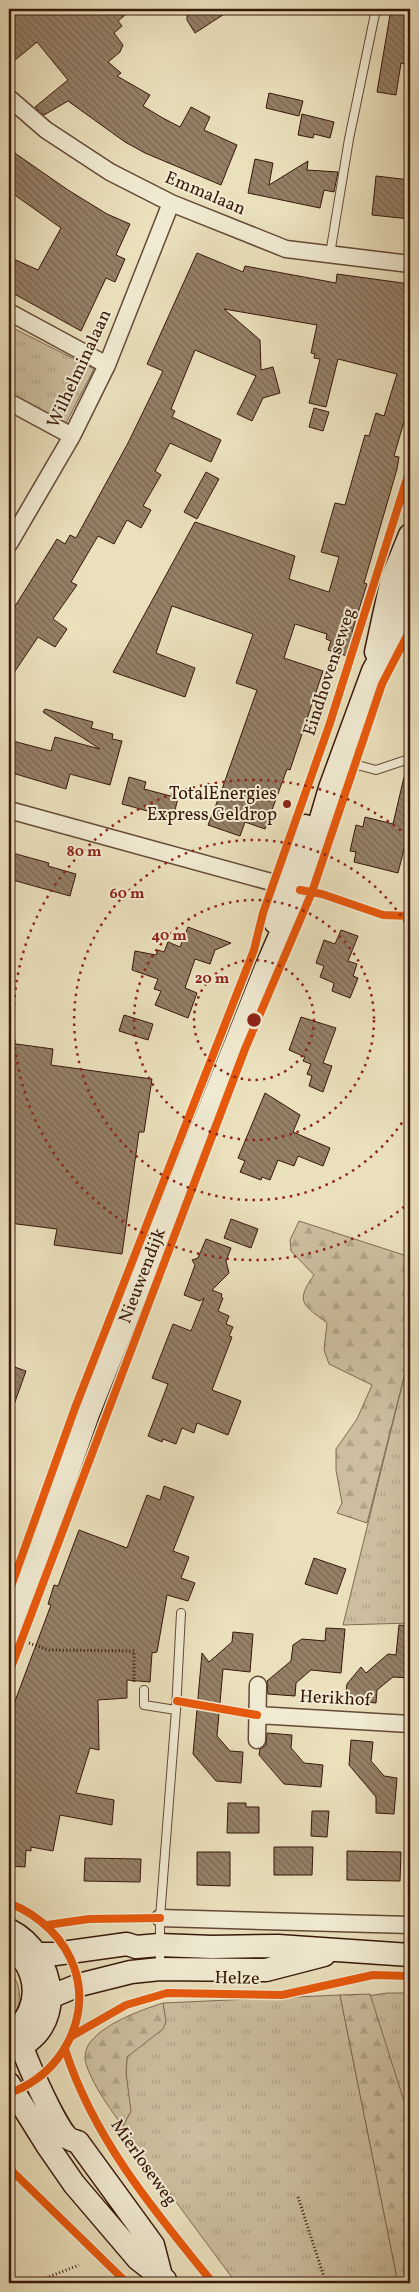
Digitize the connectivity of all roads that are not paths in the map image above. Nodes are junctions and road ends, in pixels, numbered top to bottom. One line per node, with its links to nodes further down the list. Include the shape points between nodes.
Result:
1 (376, 9): 4 (lane)
2 (9, 98): 3 (street, Emmalaan, via 46,130 102,167)
3 (172, 203): 4 (street, Emmalaan, via 286,249); 7 (street, Wilhelminalaan)
4 (330, 254): 5 (street, Emmalaan)
5 (410, 264)
6 (9, 312): 7 (street)
7 (107, 365): 9 (street, Wilhelminalaan)
8 (9, 402): 9 (street)
9 (72, 436): 11 (street, Wilhelminalaan)
10 (410, 536): 12 (main road, Eindhovenseweg)
11 (9, 544)
12 (404, 583): 14 (main road, Eindhovenseweg, via 380,627 373,671)
13 (410, 756): 14 (lane, via 376,770)
14 (340, 760): 16 (main road, Eindhovenseweg)
15 (9, 810): 16 (street)
16 (291, 888): 18 (main road, Nieuwendijk, via 265,970 88,1414)
17 (181, 1612): 21 (lane)
18 (15, 1639)
19 (258, 1685): 22 (street)
20 (144, 1690): 21 (lane, via 144,1705)
21 (176, 1710): 25 (lane)
22 (257, 1715): 23 (street, Herikhof); 24 (street)
23 (410, 1724)
24 (257, 1740)
25 (160, 1918): 26 (street); 28 (lane)
26 (410, 1925)
27 (9, 1930): 32 (main road, via 26,1940)
28 (160, 1944): 30 (main road, Helze, via 278,1946); 32 (main road, Helze, via 136,1947 128,1953); 33 (lane)
29 (9, 1947): 32 (main road)
30 (342, 1951): 31 (main road, Helze); 33 (main road, Helze, via 266,1970)
31 (410, 1955)
32 (37, 1964): 34 (main road, via 50,1980); 35 (main road, via 30,2009 19,2033)
33 (160, 1970): 34 (main road, Helze, via 131,1972 78,1985)
34 (50, 1997): 35 (main road, via 45,2018)
35 (20, 2045): 37 (main road, via 35,2080 67,2137 78,2142 152,2246)
36 (9, 2084): 37 (main road, via 74,2184 138,2259)
37 (164, 2280)

